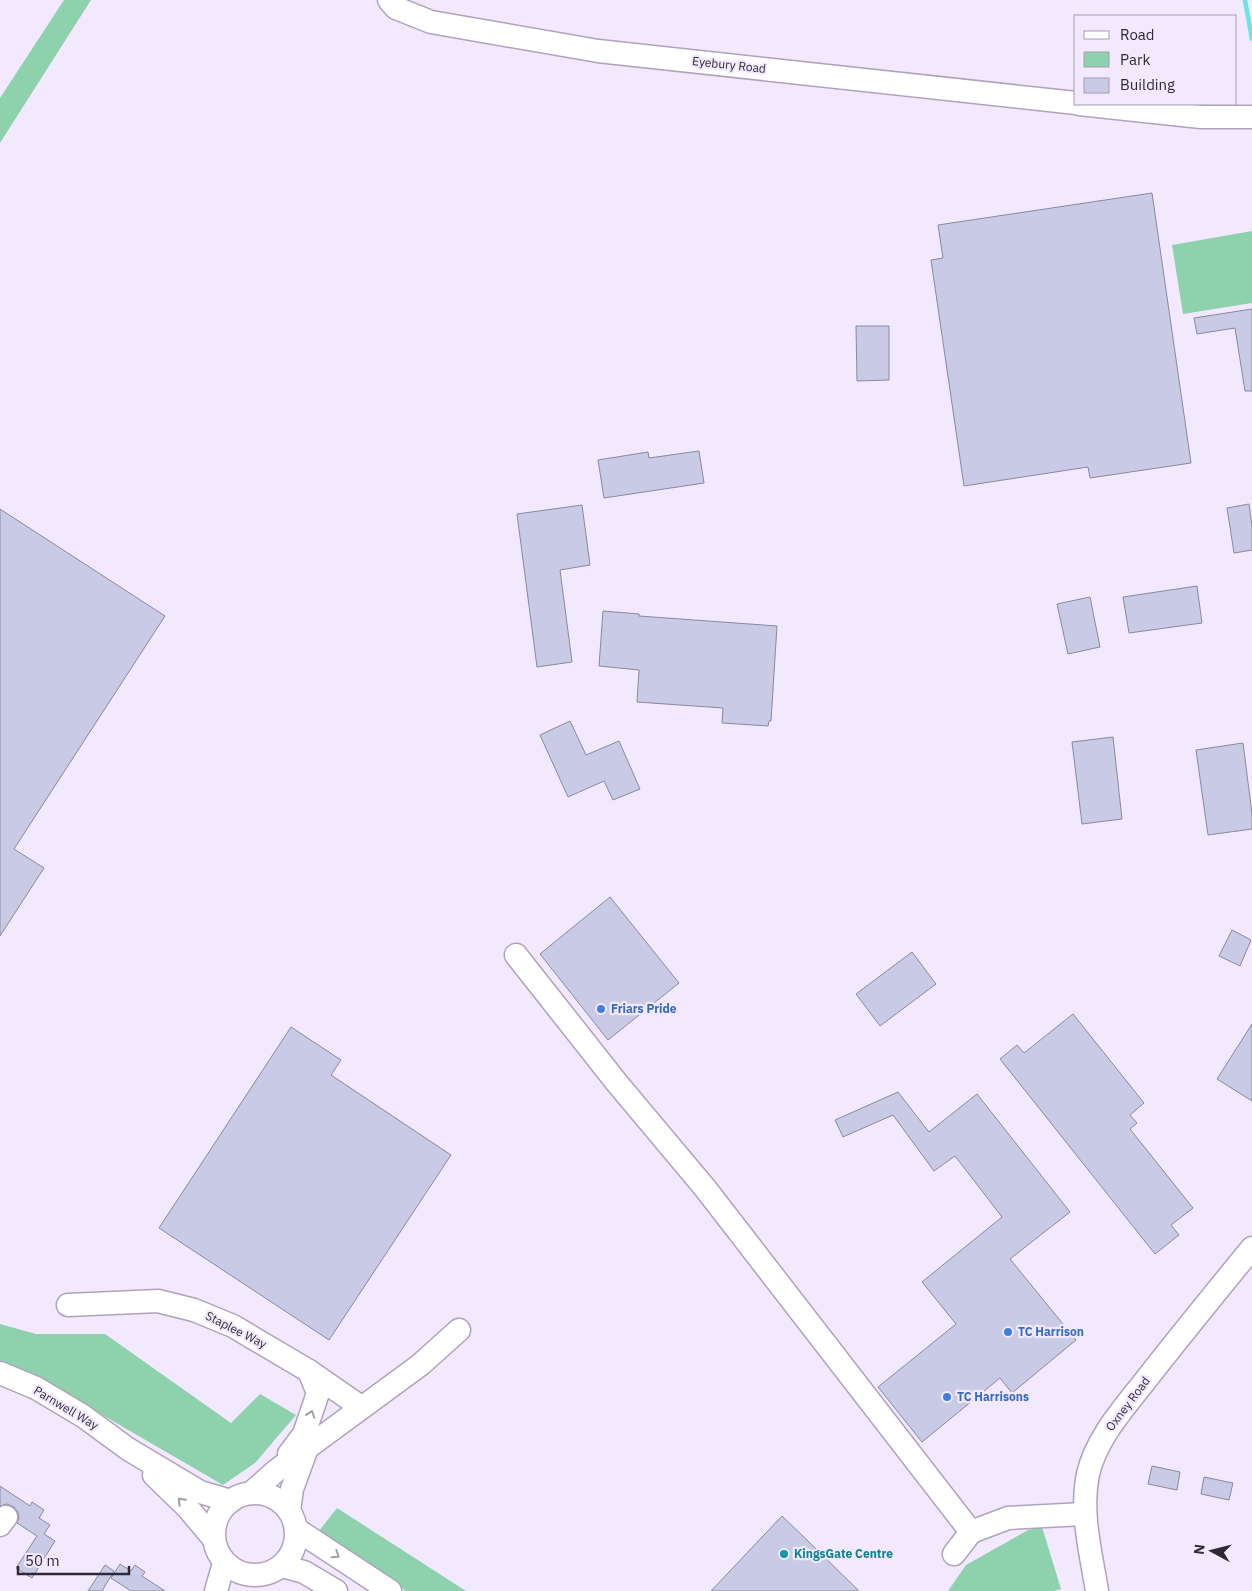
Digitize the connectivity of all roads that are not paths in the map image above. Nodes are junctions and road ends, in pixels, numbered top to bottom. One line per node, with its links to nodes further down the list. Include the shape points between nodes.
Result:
1 (389, 0): 2 (street, Eyebury Road, via 396,8 430,22 598,51)
2 (1074, 104)
3 (1087, 105): 4 (street, Eyebury Road, via 1201,117)
4 (1252, 117)
5 (516, 955): 18 (street, via 705,1188)
6 (1252, 1248): 16 (street, Oxney Road, via 1101,1440 1091,1460)
7 (68, 1304): 9 (street, Staplee Way, via 158,1301 194,1310 233,1326)
8 (459, 1330): 11 (street, via 420,1365)
9 (309, 1371): 11 (street, Staplee Way); 14 (street, one-way to 9, via 304,1434 318,1393)
10 (0, 1373): 13 (street, Parnwell Way, via 36,1388 83,1416)
11 (361, 1407): 12 (street)
12 (307, 1448): 14 (street); 17 (street, via 292,1490)
13 (128, 1449): 15 (street, Parnwell Way, via 200,1492); 19 (street, Parnwell Way, one-way to 13, via 187,1507)
14 (277, 1470): 15 (street)
15 (241, 1497): 17 (street, via 262,1494 273,1497 282,1503); 19 (street, via 221,1511)
16 (1084, 1514): 18 (street, via 1008,1518); 28 (street, Oxney Road)
17 (292, 1520): 22 (street, via 295,1542); 27 (street, one-way to 27)
18 (971, 1532): 20 (street)
19 (213, 1538): 21 (street)
20 (954, 1554)
21 (224, 1563): 23 (street, via 233,1570); 24 (street)
22 (282, 1566): 23 (street); 26 (street, via 304,1572)
23 (254, 1576): 25 (street)
24 (216, 1591)
25 (235, 1591)
26 (336, 1591)
27 (390, 1591)
28 (1097, 1591)

